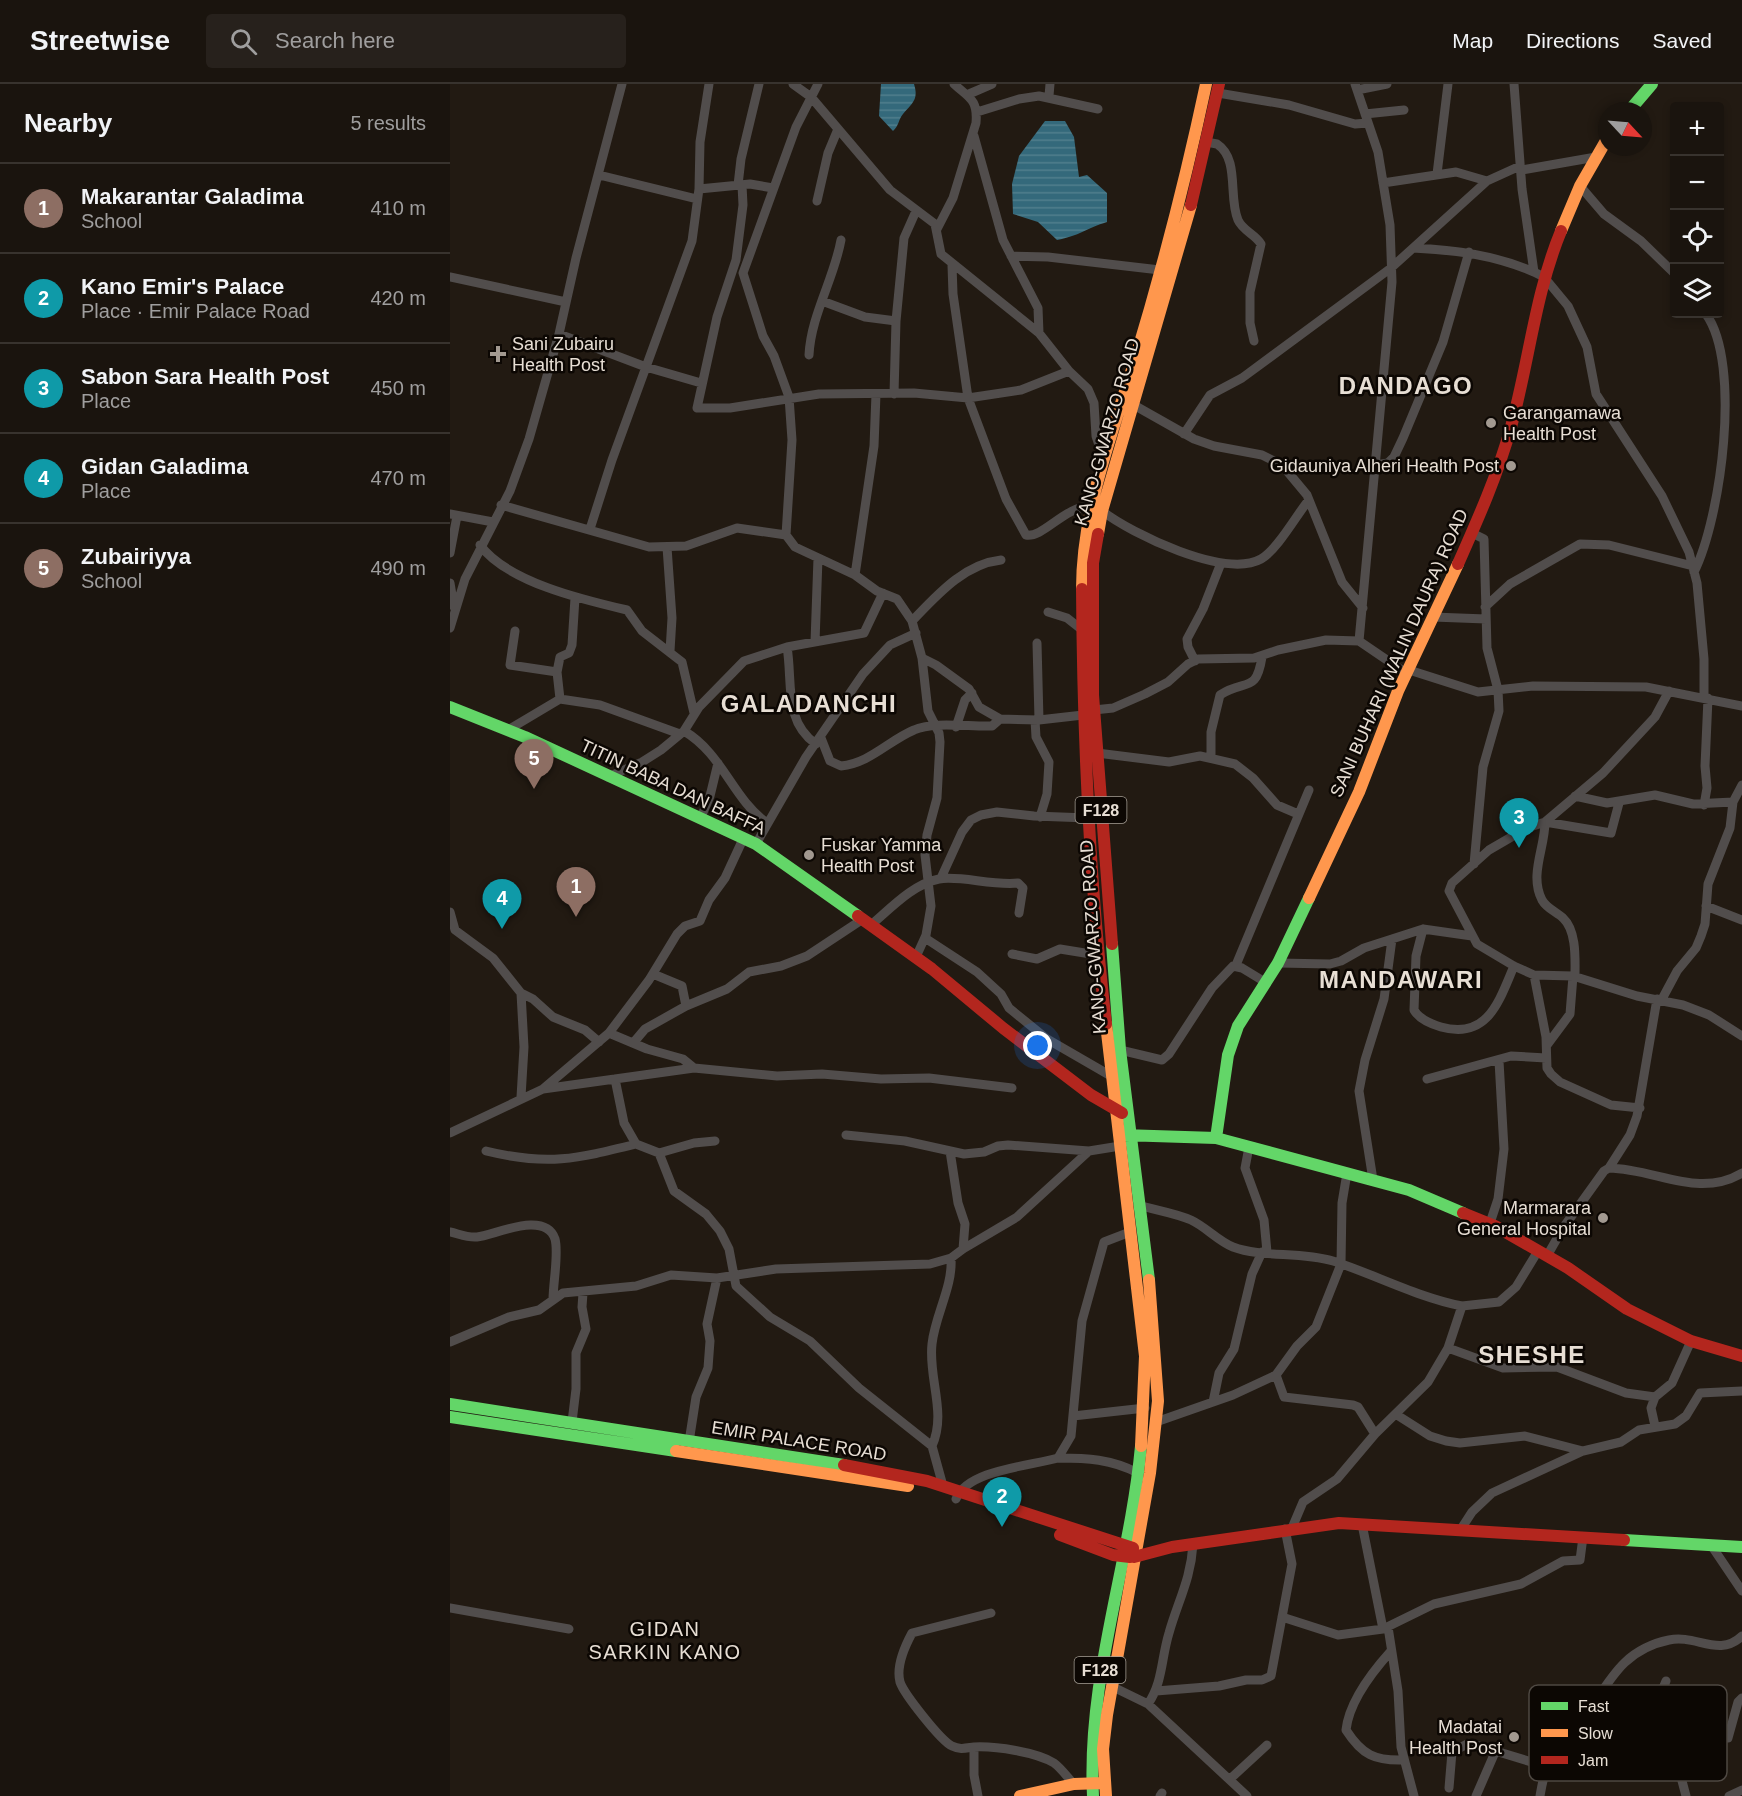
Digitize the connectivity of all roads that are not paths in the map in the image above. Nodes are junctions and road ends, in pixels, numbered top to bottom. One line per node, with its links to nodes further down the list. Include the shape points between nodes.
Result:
1 (622, 84): 31 (street)
2 (709, 84): 37 (street, via 698,160)
3 (759, 84): 34 (street, via 741,159)
4 (793, 84): 18 (street)
5 (818, 84): 18 (street)
6 (954, 84): 16 (street)
7 (992, 84): 16 (street)
8 (1050, 84): 17 (street)
9 (1206, 84): 49 (main road, KANO-GWARZO ROAD / F128)
10 (1387, 84): 14 (street)
11 (1448, 84): 30 (street)
12 (1514, 84): 29 (street)
13 (1652, 84): 19 (main road)
14 (1356, 87): 23 (street)
15 (1218, 89): 23 (street, via 1354,124); 26 (main road, KANO-GWARZO ROAD / F128)
16 (969, 94): 22 (street)
17 (1049, 96): 20 (street); 22 (street, via 1030,96)
18 (811, 97): 24 (street); 36 (street)
19 (1637, 102)
20 (1098, 109)
21 (1404, 110): 23 (street)
22 (977, 112): 25 (street)
23 (1366, 118): 33 (street, via 1378,152)
24 (838, 129): 39 (street); 40 (street, via 890,190)
25 (974, 136): 41 (street, via 953,198); 45 (street, via 999,230)
26 (1206, 142): 59 (street, via 1217,144 1227,156 1237,217 1260,244 1250,292); 68 (main road, KANO-GWARZO ROAD / F128)
27 (1598, 154): 28 (main road, SANI BUHARI (WALIN DAURA) ROAD)
28 (1596, 157): 29 (street); 35 (main road, SANI BUHARI (WALIN DAURA) ROAD)
29 (1521, 168): 32 (street); 51 (street)
30 (1437, 174): 32 (street, via 1456,172); 33 (street)
31 (599, 175): 38 (street); 54 (street)
32 (1487, 181): 43 (street)
33 (1383, 183): 47 (street, via 1390,225)
34 (740, 185): 36 (street); 37 (street); 50 (street)
35 (1580, 186): 48 (street, via 1604,214); 51 (main road, SANI BUHARI (WALIN DAURA) ROAD)
36 (773, 188): 50 (street)
37 (699, 189): 38 (street)
38 (697, 200): 61 (street, via 692,241)
39 (817, 201)
40 (916, 211): 41 (street); 56 (street, via 904,238)
41 (937, 229): 46 (street, via 940,254)
42 (841, 240): 53 (street)
43 (1413, 248): 44 (street); 47 (street)
44 (1469, 252): 51 (street, via 1507,261); 72 (street, via 1443,342 1403,438 1394,457 1388,463)
45 (1011, 256): 49 (street); 57 (street, via 1038,308)
46 (952, 265): 57 (street); 67 (street)
47 (1391, 268): 69 (street, via 1249,374 1210,395); 72 (street)
48 (1670, 269)
49 (1160, 270): 70 (main road, KANO-GWARZO ROAD / F128)
50 (738, 272): 63 (street, via 729,278); 66 (street)
51 (1539, 275): 79 (main road, SANI BUHARI (WALIN DAURA) ROAD, via 1512,425); 87 (street, via 1568,306 1587,347 1596,394 1662,496)
52 (450, 277): 54 (street)
53 (822, 301): 56 (street, via 866,317); 60 (street, via 810,338)
54 (566, 302): 58 (street)
55 (1708, 318): 87 (street, via 1722,348 1727,385 1713,519 1705,550)
56 (896, 321): 65 (street)
57 (1039, 333): 62 (street)
58 (560, 334): 61 (street); 74 (street, via 521,462)
59 (1254, 341)
60 (809, 355)
61 (646, 368): 63 (street); 78 (street)
62 (1070, 371): 67 (street, via 1021,390); 71 (street, via 1092,395 1096,436)
63 (701, 383): 66 (street, via 696,406 699,409 730,408)
64 (876, 394): 65 (street); 66 (street); 88 (street, via 874,446)
65 (894, 394): 67 (street)
66 (789, 397): 80 (street, via 792,432)
67 (968, 398): 75 (street, via 1006,499 1024,534 1035,535 1072,509)
68 (1132, 404): 69 (street); 70 (main road, KANO-GWARZO ROAD / F128)
69 (1184, 434): 73 (street, via 1214,446 1273,459 1299,483)
70 (1114, 444): 71 (main road, KANO-GWARZO ROAD / F128); 75 (main road, KANO-GWARZO ROAD / F128)
71 (1104, 462): 75 (main road, KANO-GWARZO ROAD / F128)
72 (1376, 465): 93 (street)
73 (1308, 501): 86 (street, via 1264,558 1252,564); 93 (street, via 1342,582)
74 (501, 505): 77 (street); 78 (street)
75 (1097, 508): 86 (street, via 1117,523); 100 (main road, KANO-GWARZO ROAD / F128, via 1082,557); 121 (main road, KANO-GWARZO ROAD / F128)
76 (454, 515): 77 (street); 83 (street)
77 (493, 522): 81 (street)
78 (590, 529): 82 (street, via 636,545)
79 (1472, 533): 92 (street, via 1484,539); 96 (main road, SANI BUHARI (WALIN DAURA) ROAD)
80 (786, 535): 82 (street, via 729,528 697,543); 84 (street, via 795,547)
81 (480, 545): 91 (street, via 513,573); 94 (street)
82 (667, 548): 107 (street)
83 (450, 553)
84 (818, 558): 88 (street); 104 (street)
85 (1001, 560): 98 (street, via 975,567 957,578)
86 (1221, 563): 110 (street, via 1187,639)
87 (1693, 569): 92 (street, via 1609,545 1580,544 1510,584); 116 (street)
88 (855, 575): 90 (street)
89 (450, 583): 94 (street)
90 (883, 593): 98 (street, via 897,599); 104 (street, via 867,631)
91 (575, 598): 107 (street, via 627,610 642,631); 111 (street, via 572,645 569,653 560,657)
92 (1485, 607): 97 (street)
93 (1363, 608): 103 (street)
94 (455, 609): 99 (street)
95 (1048, 612): 100 (street, via 1067,618)
96 (1432, 617): 97 (street); 112 (main road, SANI BUHARI (WALIN DAURA) ROAD)
97 (1486, 619): 113 (street, via 1487,648)
98 (912, 621): 102 (street)
99 (450, 628)
100 (1081, 629): 121 (main road, KANO-GWARZO ROAD / F128)
101 (515, 631): 111 (street, via 510,665)
102 (916, 633): 109 (street); 128 (street, via 890,645 862,674)
103 (1359, 641): 108 (street, via 1326,640); 112 (street)
104 (815, 642): 106 (street)
105 (1037, 643): 123 (street)
106 (787, 647): 120 (street, via 740,664); 128 (street, via 795,717 801,732)
107 (670, 651): 120 (street, via 684,665)
108 (1262, 657): 110 (street); 130 (street, via 1257,679 1220,695 1211,732)
109 (922, 658): 115 (street, via 946,671); 124 (street, via 928,711)
110 (1195, 661): 121 (street, via 1145,694 1113,708)
111 (557, 672): 117 (street)
112 (1408, 672): 113 (street, via 1478,692); 164 (main road, SANI BUHARI (WALIN DAURA) ROAD, via 1359,792)
113 (1498, 690): 114 (street, via 1622,686); 147 (street, via 1499,711 1484,767)
114 (1669, 691): 116 (street); 135 (street, via 1655,717 1603,773)
115 (972, 693): 122 (street, via 979,706); 125 (street, via 965,700)
116 (1706, 698): 118 (street); 138 (street)
117 (560, 699): 126 (street); 127 (street, via 600,705)
118 (1742, 706)
119 (450, 707): 126 (main road, TITIN BABA DAN BAFFA)
120 (694, 712): 127 (street)
121 (1089, 712): 123 (street); 129 (main road, KANO-GWARZO ROAD / F128); 142 (main road, KANO-GWARZO ROAD / F128)
122 (1000, 719): 123 (street); 125 (street, via 992,726)
123 (1037, 720): 141 (street, via 1036,737 1049,762 1047,794)
124 (936, 727): 125 (street); 128 (street, via 915,729 863,762 847,766 836,766 830,761); 149 (street, via 940,742 938,786 925,864)
125 (956, 727)
126 (508, 730): 132 (main road, TITIN BABA DAN BAFFA)
127 (682, 732): 131 (street, via 714,754); 132 (street, via 642,762)
128 (818, 741): 144 (street)
129 (1097, 753): 130 (street, via 1169,762 1200,756); 150 (main road, KANO-GWARZO ROAD / F128)
130 (1211, 758): 139 (street, via 1241,768 1277,805)
131 (718, 763): 140 (street); 144 (street)
132 (608, 777): 140 (main road, TITIN BABA DAN BAFFA)
133 (1742, 785): 137 (street)
134 (1310, 790): 139 (street)
135 (1575, 796): 136 (street); 143 (street)
136 (1619, 802): 138 (street, via 1655,795); 143 (street, via 1611,833)
137 (1732, 802): 138 (street); 152 (street, via 1730,828 1708,884)
138 (1704, 805)
139 (1298, 814): 165 (street)
140 (701, 817): 145 (main road, TITIN BABA DAN BAFFA)
141 (1040, 817): 142 (street); 148 (street, via 997,812 971,820)
142 (1088, 818): 151 (main road, KANO-GWARZO ROAD / F128)
143 (1545, 822): 147 (street, via 1489,850); 169 (street, via 1537,866 1540,891 1546,905 1567,922 1575,950)
144 (767, 823): 146 (street)
145 (744, 837): 146 (main road, TITIN BABA DAN BAFFA); 167 (street, via 700,921 681,929)
146 (756, 844): 156 (main road, TITIN BABA DAN BAFFA)
147 (1474, 864): 158 (street, via 1452,883 1449,891)
148 (941, 878): 149 (street); 154 (street, via 1000,885 1018,883 1023,888)
149 (929, 882): 156 (street); 159 (street, via 932,906)
150 (1107, 890): 151 (main road); 179 (main road, KANO-GWARZO ROAD / F128)
151 (1092, 892): 162 (main road, KANO-GWARZO ROAD / F128)
152 (1706, 906): 155 (street); 172 (street, via 1705,924 1696,948)
153 (450, 912): 171 (street, via 457,931 493,958)
154 (1019, 913)
155 (1742, 920)
156 (867, 922): 163 (main road, TITIN BABA DAN BAFFA); 173 (street, via 807,956 749,972 727,989)
157 (1423, 929): 158 (street); 160 (street); 166 (street, via 1416,956 1414,1010 1419,1017 1438,1026 1456,1030 1478,1026 1491,1014)
158 (1472, 936): 166 (street, via 1477,944)
159 (925, 938): 163 (street); 183 (street, via 977,972 1001,994 1009,1008 1047,1039)
160 (1392, 939): 164 (street, via 1330,964); 205 (street, via 1384,999 1359,1091)
161 (1012, 954): 162 (street, via 1037,959 1060,949)
162 (1097, 955): 183 (main road, KANO-GWARZO ROAD / F128)
163 (916, 957): 190 (main road, TITIN BABA DAN BAFFA, via 1003,1028)
164 (1278, 963): 170 (main road, SANI BUHARI (WALIN DAURA) ROAD)
165 (1236, 966): 170 (street); 179 (street, via 1212,988 1162,1060)
166 (1514, 966): 168 (street)
167 (653, 974): 173 (street, via 682,986); 174 (street)
168 (1533, 975): 169 (street); 178 (street)
169 (1574, 976): 172 (street); 178 (street, via 1570,1014)
170 (1265, 982): 193 (main road, SANI BUHARI (WALIN DAURA) ROAD, via 1238,1026 1228,1055)
171 (521, 993): 176 (street, via 553,1017 585,1030); 188 (street)
172 (1659, 999): 175 (street, via 1708,1015); 189 (street)
173 (686, 1005): 177 (street, via 645,1029)
174 (609, 1033): 176 (street); 177 (street)
175 (1742, 1036)
176 (599, 1042): 187 (street)
177 (634, 1042): 182 (street, via 683,1059)
178 (1547, 1045): 180 (street)
179 (1120, 1050): 190 (main road, KANO-GWARZO ROAD / F128)
180 (1546, 1058): 181 (street, via 1511,1056); 189 (street, via 1551,1074 1560,1082 1611,1106)
181 (1499, 1061): 185 (street); 207 (street, via 1504,1149 1498,1199)
182 (694, 1068): 184 (street); 186 (street, via 777,1076 929,1078)
183 (1111, 1076): 190 (main road, KANO-GWARZO ROAD / F128)
184 (615, 1079): 187 (street); 196 (street, via 624,1123)
185 (1427, 1079)
186 (1012, 1088)
187 (543, 1089): 188 (street)
188 (521, 1098): 191 (street)
189 (1640, 1108): 202 (street, via 1630,1135)
190 (1121, 1112): 194 (main road, KANO-GWARZO ROAD / F128)
191 (450, 1133)
192 (846, 1135): 199 (street, via 905,1141)
193 (1216, 1138): 194 (main road); 197 (main road)
194 (1123, 1139): 200 (street); 206 (main road, KANO-GWARZO ROAD / F128); 209 (main road, KANO-GWARZO ROAD / F128)
195 (715, 1141): 201 (street)
196 (636, 1144): 198 (street, via 555,1161 527,1160); 201 (street)
197 (1249, 1147): 203 (main road); 211 (street, via 1245,1168 1264,1220)
198 (486, 1151)
199 (950, 1151): 200 (street, via 973,1154 1008,1144); 210 (street, via 965,1224)
200 (1089, 1151): 210 (street, via 1017,1217)
201 (659, 1153): 215 (street, via 674,1191 706,1214 720,1231)
202 (1609, 1168): 204 (street, via 1652,1173 1701,1186 1715,1185); 212 (street)
203 (1347, 1173): 205 (main road); 214 (street, via 1342,1203)
204 (1742, 1173)
205 (1373, 1180): 207 (main road)
206 (1138, 1205): 211 (street, via 1191,1220 1231,1247); 234 (main road, KANO-GWARZO ROAD / F128, via 1156,1355)
207 (1490, 1223): 212 (main road)
208 (450, 1232): 218 (street, via 476,1237 511,1227 548,1230 556,1245)
209 (1130, 1232): 229 (main road, KANO-GWARZO ROAD / F128, via 1142,1325); 231 (street, via 1104,1242 1082,1321)
210 (963, 1249): 213 (street)
211 (1265, 1252): 214 (street, via 1299,1253); 227 (street, via 1252,1274 1234,1349 1219,1373)
212 (1543, 1254): 219 (street, via 1499,1302); 220 (main road, via 1627,1309)
213 (951, 1258): 215 (street, via 930,1264); 238 (street, via 952,1269 934,1323 931,1348 939,1421)
214 (1341, 1264): 219 (street); 224 (street, via 1316,1327)
215 (736, 1274): 216 (street); 238 (street, via 736,1286 770,1317 810,1341 859,1388)
216 (717, 1278): 217 (street, via 671,1275 636,1286); 237 (street, via 707,1324 708,1368 696,1397)
217 (583, 1293): 218 (street, via 564,1293); 233 (street, via 586,1329 576,1353)
218 (553, 1299): 221 (street, via 539,1310 509,1317)
219 (1462, 1306): 222 (street)
220 (1691, 1341): 223 (main road); 226 (street, via 1672,1383)
221 (450, 1342)
222 (1448, 1348): 226 (street, via 1503,1368 1557,1366 1626,1393); 230 (street, via 1428,1382)
223 (1742, 1356)
224 (1276, 1375): 227 (street); 236 (street, via 1284,1397 1358,1407)
225 (1742, 1390): 235 (street, via 1700,1393 1686,1416 1675,1424)
226 (1655, 1396): 235 (street, via 1651,1408)
227 (1214, 1402): 234 (street)
228 (450, 1404): 233 (main road, EMIR PALACE ROAD)
229 (1145, 1408): 231 (street); 241 (main road, KANO-GWARZO ROAD / F128)
230 (1397, 1415): 236 (street); 239 (street, via 1430,1436 1453,1442 1525,1437)
231 (1072, 1416): 240 (street, via 1071,1436)
232 (450, 1417): 243 (main road, EMIR PALACE ROAD)
233 (572, 1422): 237 (main road, EMIR PALACE ROAD)
234 (1156, 1422): 251 (main road, KANO-GWARZO ROAD / F128)
235 (1655, 1426): 239 (street, via 1639,1430 1621,1442)
236 (1375, 1434): 245 (street, via 1337,1479 1303,1502)
237 (689, 1442): 242 (main road, EMIR PALACE ROAD, via 884,1471)
238 (932, 1446): 242 (street)
239 (1583, 1450): 246 (street, via 1492,1493)
240 (1058, 1458): 241 (street, via 1096,1458 1122,1464); 243 (street, via 983,1476)
241 (1138, 1473): 251 (main road, KANO-GWARZO ROAD / F128)
242 (943, 1486): 243 (main road, EMIR PALACE ROAD)
243 (957, 1495): 251 (main road, EMIR PALACE ROAD)
244 (1362, 1524): 245 (main road); 246 (main road); 256 (street)
245 (1289, 1528): 248 (main road); 255 (street, via 1292,1564)
246 (1461, 1529): 247 (main road)
247 (1583, 1538): 249 (main road); 256 (street, via 1580,1560 1563,1561 1521,1584 1434,1604)
248 (1193, 1544): 251 (main road, EMIR PALACE ROAD); 264 (street, via 1189,1580 1168,1636)
249 (1711, 1545): 250 (main road); 252 (street)
250 (1742, 1547)
251 (1129, 1552): 263 (main road, F128); 279 (main road, F128, via 1106,1632 1098,1681)
252 (1742, 1591)
253 (450, 1608): 257 (street)
254 (991, 1613): 269 (street, via 912,1633 900,1667 905,1692 944,1741 961,1749)
255 (1282, 1617): 256 (street, via 1338,1635); 264 (street, via 1268,1679)
256 (1385, 1628): 259 (street)
257 (569, 1629)
258 (1742, 1636): 261 (street, via 1721,1647 1668,1640 1630,1658 1616,1669)
259 (1391, 1651): 271 (street); 271 (street, via 1352,1709 1346,1730 1371,1756 1383,1761)
260 (1666, 1681): 262 (street)
261 (1606, 1685)
262 (1664, 1685)
263 (1111, 1686): 266 (street); 276 (main road, F128, via 1103,1749)
264 (1156, 1691): 266 (street)
265 (1742, 1698): 267 (street)
266 (1148, 1704): 273 (street)
267 (1727, 1738)
268 (1267, 1745): 273 (street)
269 (974, 1747): 277 (street, via 992,1746 1046,1759); 281 (street)
270 (1496, 1750): 272 (street); 278 (street, via 1469,1743 1456,1748 1452,1752); 286 (street)
271 (1404, 1760): 285 (street)
272 (1529, 1761)
273 (1230, 1779): 284 (street)
274 (1544, 1781): 287 (street)
275 (1682, 1781): 288 (street)
276 (1105, 1783): 279 (main road); 283 (main road, F128)
277 (1074, 1784): 279 (main road); 282 (main road)
278 (1449, 1788)
279 (1092, 1790)
280 (1742, 1790): 289 (street)
281 (978, 1796)
282 (1020, 1796)
283 (1106, 1796)
284 (1247, 1796)
285 (1414, 1796)
286 (1476, 1796)
287 (1540, 1796)
288 (1686, 1796)
289 (1729, 1796)

